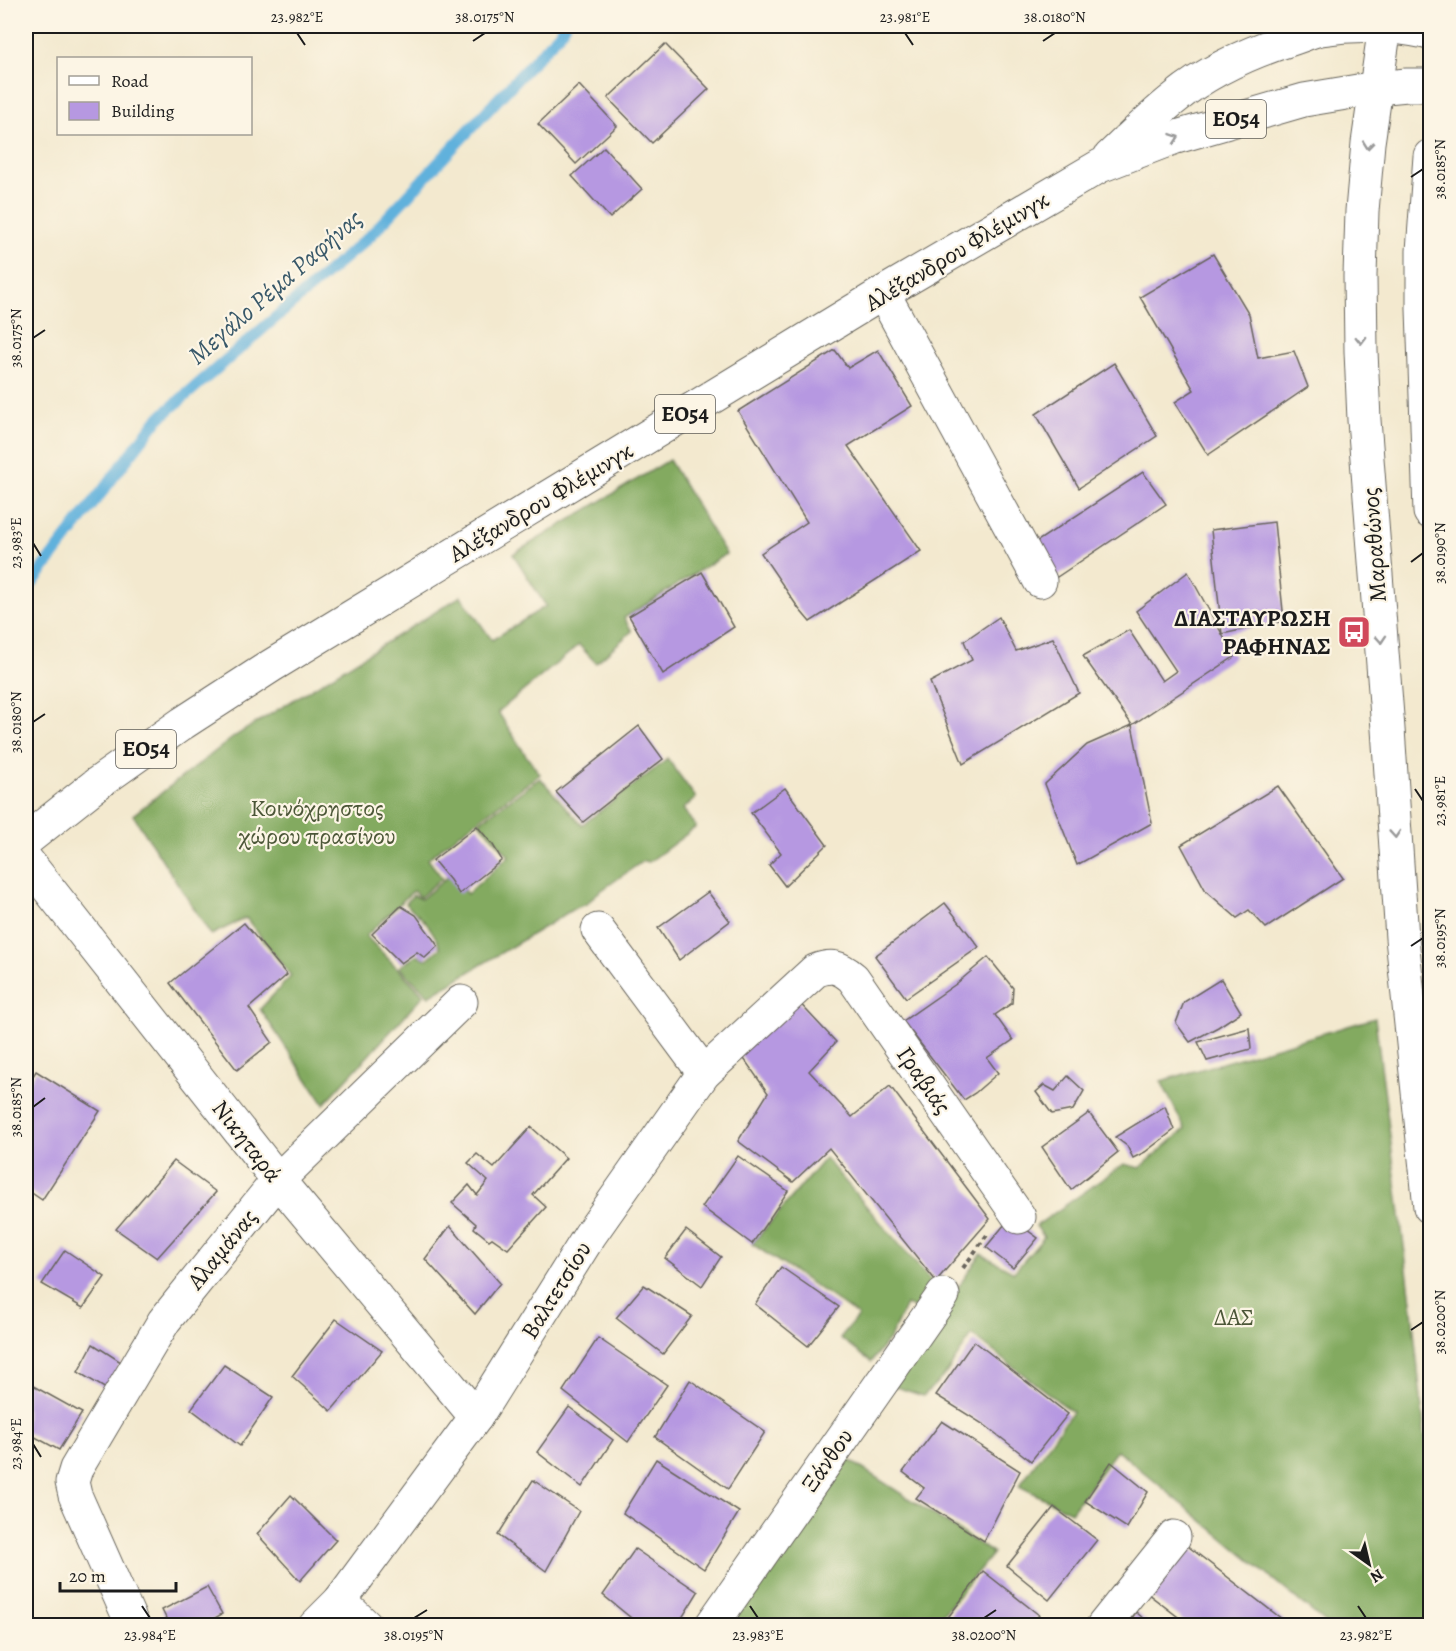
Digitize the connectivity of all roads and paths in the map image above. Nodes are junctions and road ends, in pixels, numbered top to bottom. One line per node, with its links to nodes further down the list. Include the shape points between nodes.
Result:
1 (1263, 26): 4 (street, ΕΟ54)
2 (1385, 26): 3 (street, Αλέξανδρου Φλέμινγκ / ΕΟ54); 4 (street, Αλέξανδρου Φλέμινγκ / ΕΟ54, via 1319,29 1242,58); 6 (street, Μαραθώνος)
3 (1431, 33)
4 (1207, 77): 8 (street, Αλέξανδρου Φλέμινγκ / ΕΟ54, via 1150,118)
5 (1431, 86): 6 (street, Αλέξανδρου Φλέμινγκ / ΕΟ54)
6 (1376, 88): 8 (street, Αλέξανδρου Φλέμινγκ / ΕΟ54, one-way to 6, via 1228,121 1304,100); 19 (street, Μαραθώνος, one-way to 19, via 1362,211 1364,420 1402,938)
7 (1431, 156): 10 (street, via 1423,250)
8 (1100, 166): 9 (street, Αλέξανδρου Φλέμινγκ / ΕΟ54)
9 (883, 293): 11 (street); 12 (street, Αλέξανδρου Φλέμινγκ / ΕΟ54, via 271,666 98,783)
10 (1430, 492)
11 (1040, 581)
12 (26, 840)
13 (26, 860): 18 (street, Νικηταρά)
14 (598, 930): 17 (street)
15 (815, 971): 17 (street, Βαλτετσίου); 20 (street, Γραβιάς, via 835,967 853,978)
16 (461, 1002): 18 (street, Αλαμάνας)
17 (704, 1073): 22 (street, Βαλτετσίου, via 590,1235)
18 (278, 1180): 22 (street, Νικηταρά); 25 (street, Αλαμάνας, via 164,1321 73,1475 75,1495)
19 (1431, 1207)
20 (1015, 1210): 21 (path)
21 (943, 1295): 28 (street, Ξάνθου)
22 (476, 1417): 24 (street, Βαλτετσίου)
23 (1174, 1537): 29 (street)
24 (340, 1601): 26 (street, Βαλτετσίου); 27 (street)
25 (133, 1626)
26 (315, 1626)
27 (366, 1626)
28 (711, 1626)
29 (1103, 1626)

